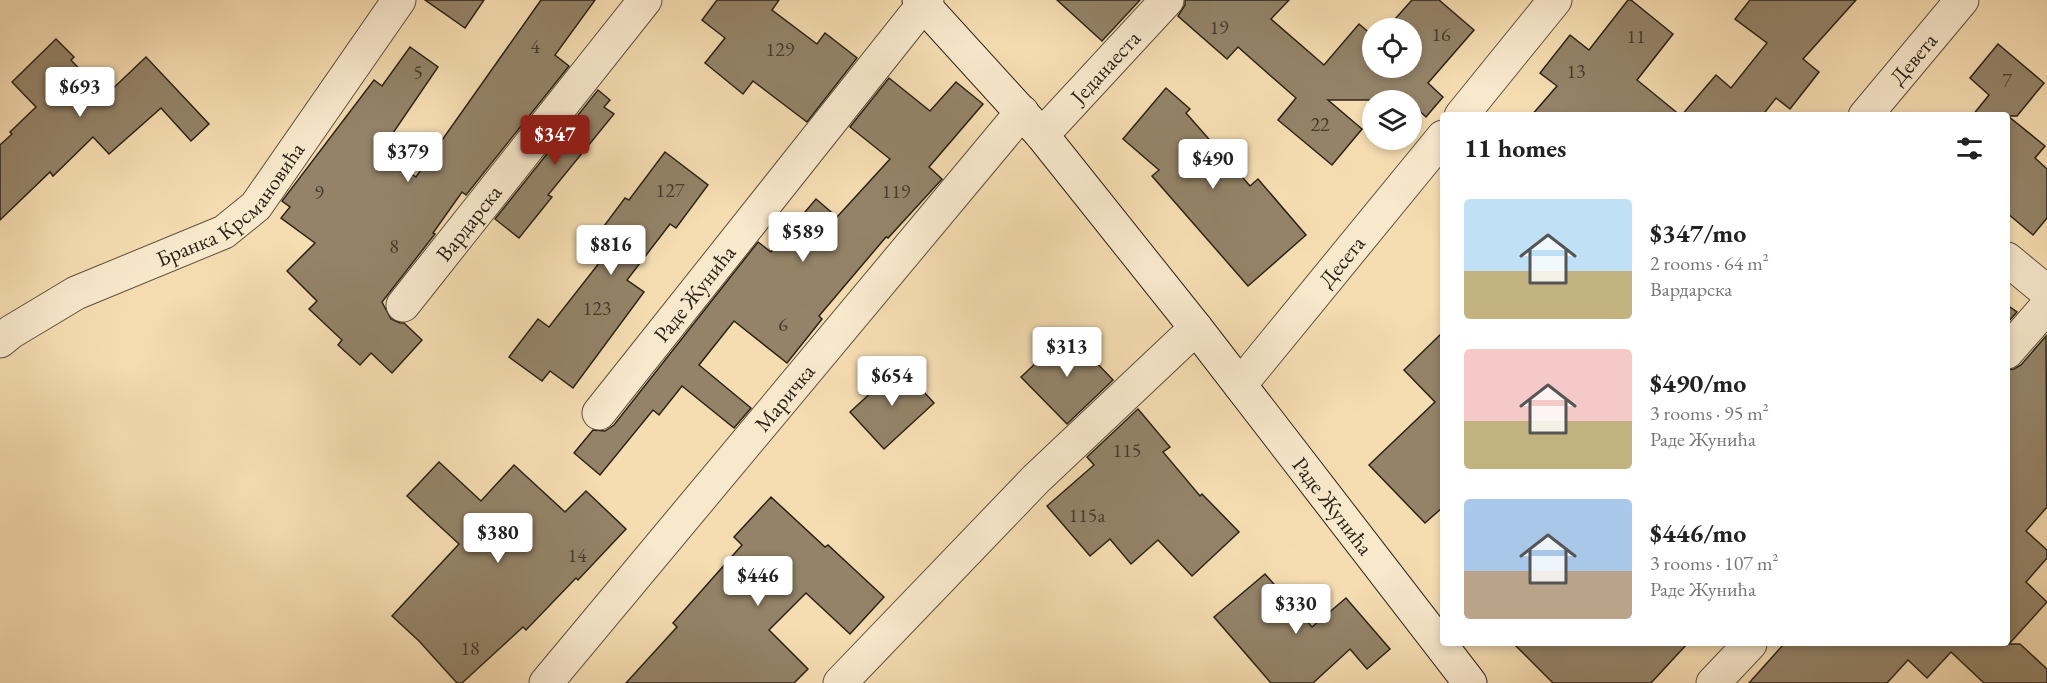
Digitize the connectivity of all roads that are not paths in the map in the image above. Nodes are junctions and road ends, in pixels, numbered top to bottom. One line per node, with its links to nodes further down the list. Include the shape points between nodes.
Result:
1 (399, 0): 16 (street, Бранка Крсмановића, via 256,206 224,232 76,293)
2 (645, 0): 13 (street, Вардарска)
3 (1167, 0): 9 (street, Једанаеста)
4 (1555, 0): 7 (street)
5 (1962, 0): 8 (street, Девета)
6 (923, 1): 9 (street, Раде Жунића); 19 (street, Раде Жунића)
7 (1464, 112)
8 (1868, 112)
9 (1032, 124): 15 (street, Раде Жунића); 23 (street, Маричка)
10 (1440, 141): 18 (street, Десета)
11 (2010, 261): 12 (street)
12 (2047, 292)
13 (404, 305)
14 (2047, 306): 17 (street)
15 (1197, 328): 18 (street, Раде Жунића); 24 (street, via 1036,479)
16 (0, 341)
17 (2010, 349)
18 (1240, 385): 20 (street, Раде Жунића)
19 (599, 414)
20 (1438, 627)
21 (1449, 646): 25 (street, Раде Жунића)
22 (1748, 646): 26 (street)
23 (546, 683)
24 (840, 683)
25 (1470, 683)
26 (1713, 683)

